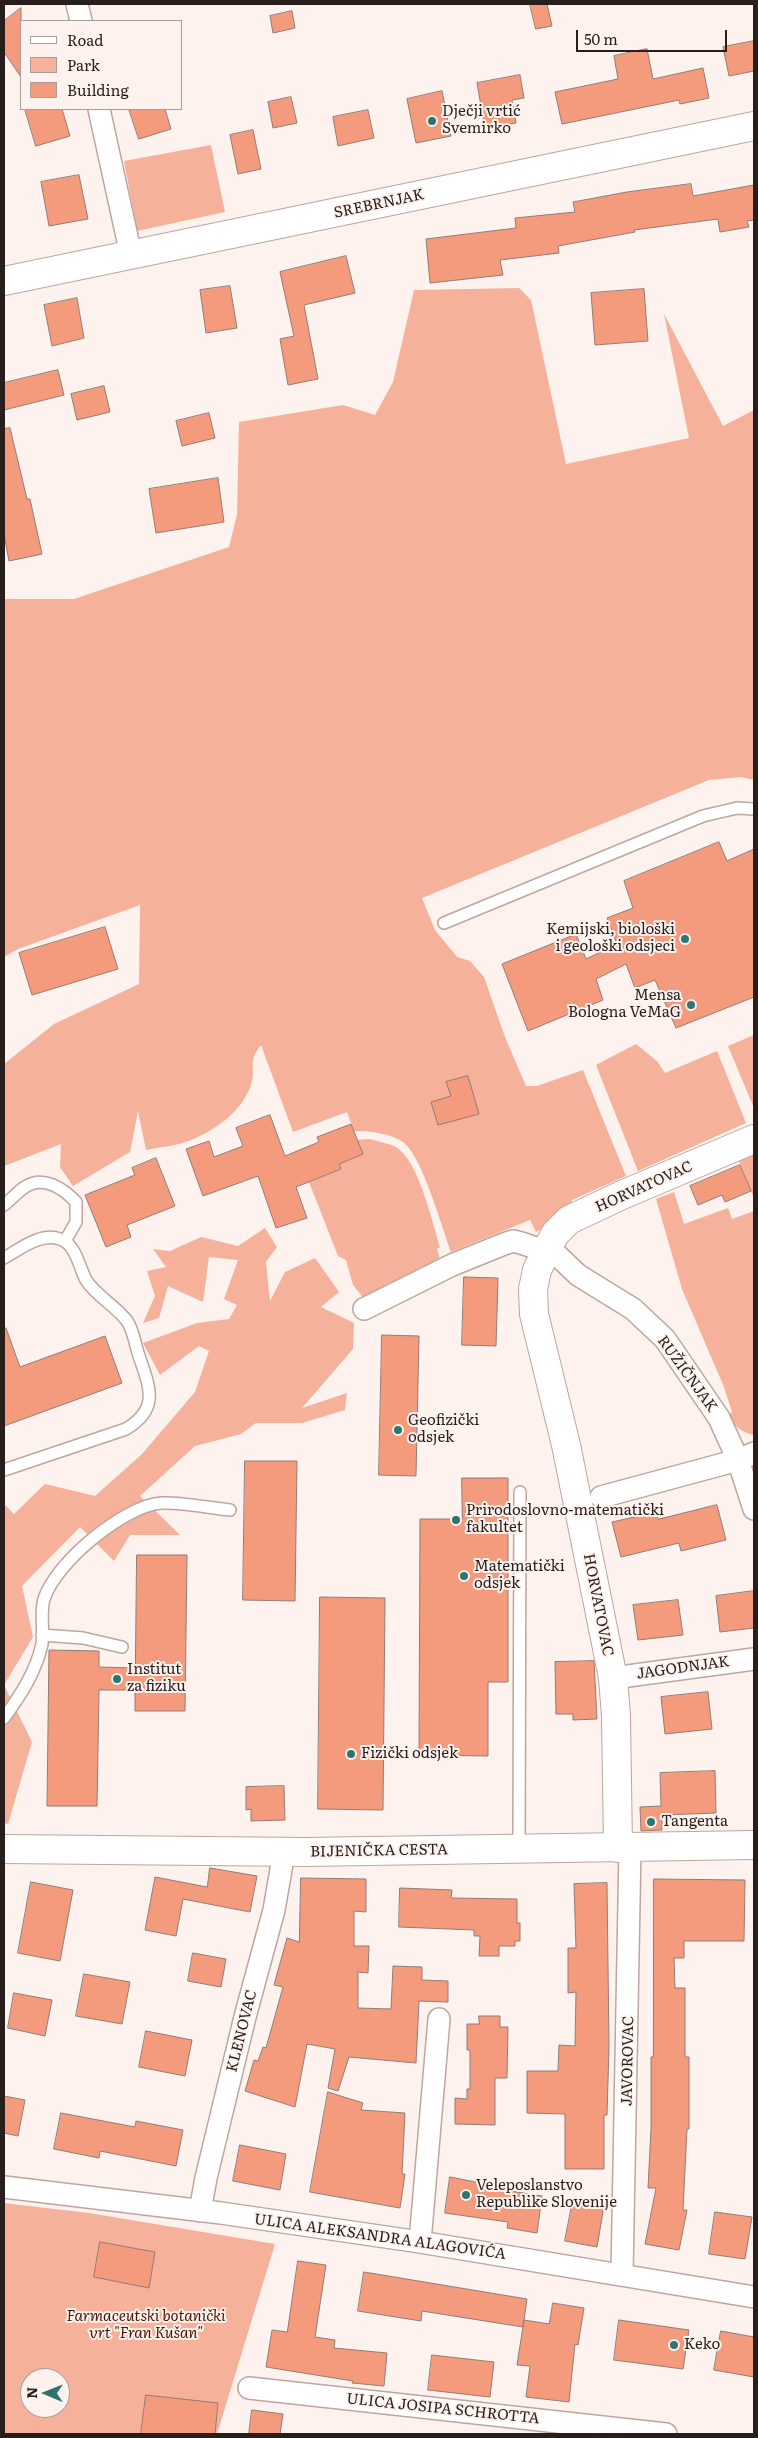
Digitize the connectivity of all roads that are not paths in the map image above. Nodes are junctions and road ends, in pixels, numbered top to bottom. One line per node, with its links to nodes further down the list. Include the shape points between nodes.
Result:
1 (77, 4): 2 (street)
2 (80, 20)
3 (99, 110): 5 (street)
4 (754, 126): 5 (main road, SREBRNJAK)
5 (131, 255): 6 (main road, SREBRNJAK)
6 (4, 282)
7 (754, 809): 8 (lane, via 737,808 703,816)
8 (444, 923)
9 (754, 1139): 12 (main road, HORVATOVAC, via 569,1220 555,1234)
10 (4, 1205): 11 (lane, via 26,1186 41,1182 57,1186 76,1202 76,1222)
11 (64, 1241): 13 (lane, via 46,1237); 16 (lane, via 69,1244 87,1281 128,1322 149,1387 149,1404 141,1420 126,1429)
12 (546, 1250): 14 (street, via 513,1241 452,1265); 15 (street, RUŽIČNJAK, via 557,1255 578,1275 633,1309 665,1339); 24 (main road, HORVATOVAC, via 536,1270 534,1314 566,1445)
13 (4, 1258)
14 (364, 1309)
15 (746, 1457): 18 (street); 19 (street, RUŽIČNJAK)
16 (4, 1470)
17 (520, 1492): 29 (lane)
18 (601, 1497)
19 (754, 1509)
20 (230, 1510): 21 (lane, via 161,1503 124,1516 77,1550 58,1572 44,1599)
21 (42, 1635): 22 (lane, via 83,1638); 25 (lane, via 42,1645 27,1686)
22 (122, 1647)
23 (754, 1659): 24 (street, JAGODNJAK)
24 (613, 1678): 27 (main road, HORVATOVAC)
25 (4, 1718)
26 (754, 1846): 27 (main road, BIJENIČKA CESTA)
27 (624, 1848): 29 (main road, BIJENIČKA CESTA); 35 (street, JAVOROVAC)
28 (4, 1849): 30 (main road, BIJENIČKA CESTA)
29 (519, 1849): 30 (main road, BIJENIČKA CESTA)
30 (284, 1852): 33 (street, KLENOVAC, via 274,1910 245,2017)
31 (439, 2019): 34 (street)
32 (4, 2187): 33 (street, ULICA ALEKSANDRA ALAGOVIĆA)
33 (200, 2211): 34 (street, ULICA ALEKSANDRA ALAGOVIĆA)
34 (420, 2242): 35 (street, ULICA ALEKSANDRA ALAGOVIĆA)
35 (622, 2274): 36 (street, ULICA ALEKSANDRA ALAGOVIĆA)
36 (754, 2297)
37 (249, 2388): 38 (street, ULICA JOSIPA SCHROTTA)
38 (666, 2434)

